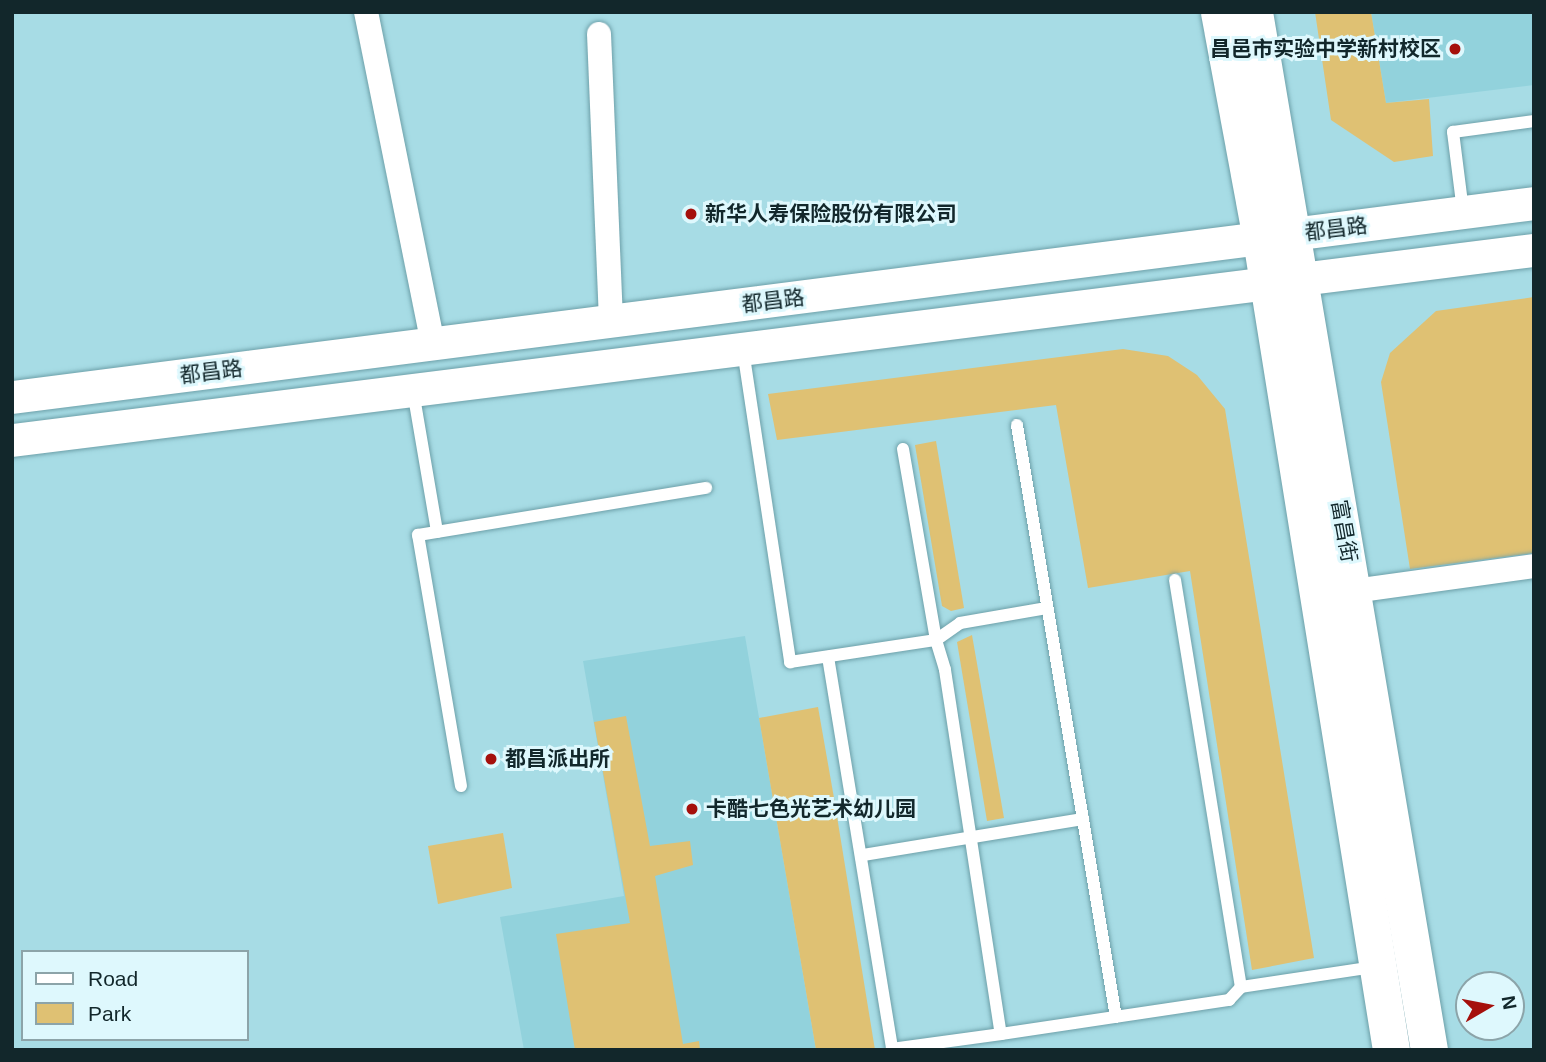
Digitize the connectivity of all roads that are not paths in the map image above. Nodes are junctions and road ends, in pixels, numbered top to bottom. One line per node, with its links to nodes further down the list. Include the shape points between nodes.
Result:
1 (366, 12): 12 (street)
2 (1219, 12): 8 (main road, 富昌街)
3 (1254, 12): 8 (main road, 富昌街)
4 (599, 34): 11 (street)
5 (1534, 121): 7 (lane, via 1453,132)
6 (1534, 203): 7 (main road, 都昌路)
7 (1463, 212): 8 (main road, 都昌路)
8 (1278, 237): 10 (main road, 富昌街); 11 (main road, 都昌路)
9 (1534, 250): 10 (main road)
10 (1285, 282): 13 (main road); 23 (main road, 富昌街); 31 (main road, 富昌街)
11 (611, 321): 12 (main road, 都昌路)
12 (433, 344): 15 (main road, 都昌路)
13 (743, 349): 14 (main road); 26 (lane, via 790,662)
14 (413, 390): 17 (main road); 20 (lane)
15 (12, 397)
16 (1017, 425): 24 (lane)
17 (12, 440)
18 (903, 449): 25 (lane)
19 (706, 488): 20 (lane)
20 (437, 532): 27 (lane, via 418,535)
21 (1534, 566): 23 (street)
22 (1175, 580): 32 (lane)
23 (1354, 591): 36 (main road, 富昌街)
24 (1047, 608): 25 (lane, via 960,623); 28 (lane)
25 (936, 640): 26 (lane); 29 (lane, via 945,670)
26 (828, 657): 30 (lane)
27 (461, 786)
28 (1083, 819): 29 (lane); 33 (lane)
29 (971, 837): 30 (lane); 34 (lane)
30 (863, 855): 34 (lane, via 892,1049)
31 (1377, 966): 32 (lane); 35 (main road, 富昌街)
32 (1241, 987): 33 (lane, via 1229,1000)
33 (1116, 1017): 34 (lane)
34 (1001, 1034)
35 (1391, 1050)
36 (1429, 1050)

